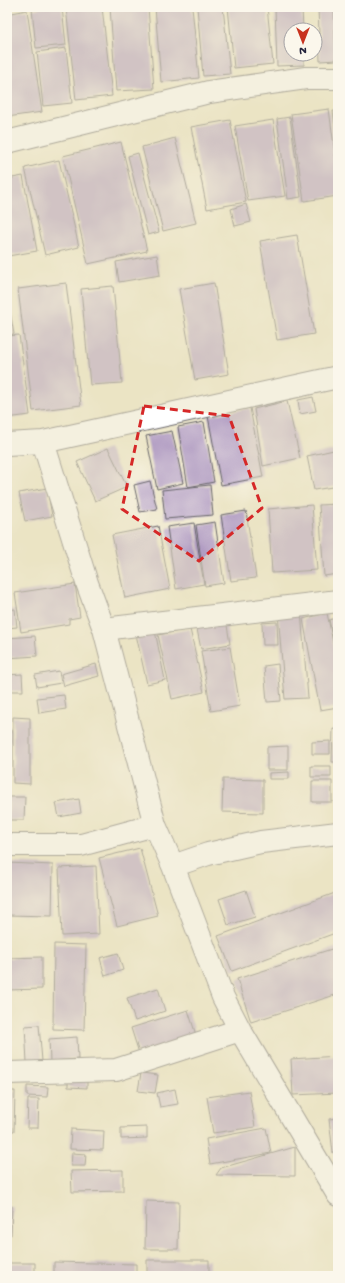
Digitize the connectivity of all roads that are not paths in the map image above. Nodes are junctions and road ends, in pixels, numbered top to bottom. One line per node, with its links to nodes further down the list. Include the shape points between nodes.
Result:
1 (338, 78): 2 (street, via 306,78 209,92)
2 (7, 142)
3 (338, 377): 4 (street)
4 (43, 442): 5 (street); 7 (street)
5 (7, 444)
6 (338, 601): 7 (street)
7 (104, 629): 8 (street)
8 (155, 825): 10 (street, via 82,846); 11 (street)
9 (338, 833): 11 (street, via 261,842 208,854)
10 (7, 845)
11 (173, 866): 12 (street, via 223,997)
12 (240, 1030): 13 (street, via 116,1070); 14 (street)
13 (7, 1073)
14 (338, 1195)

